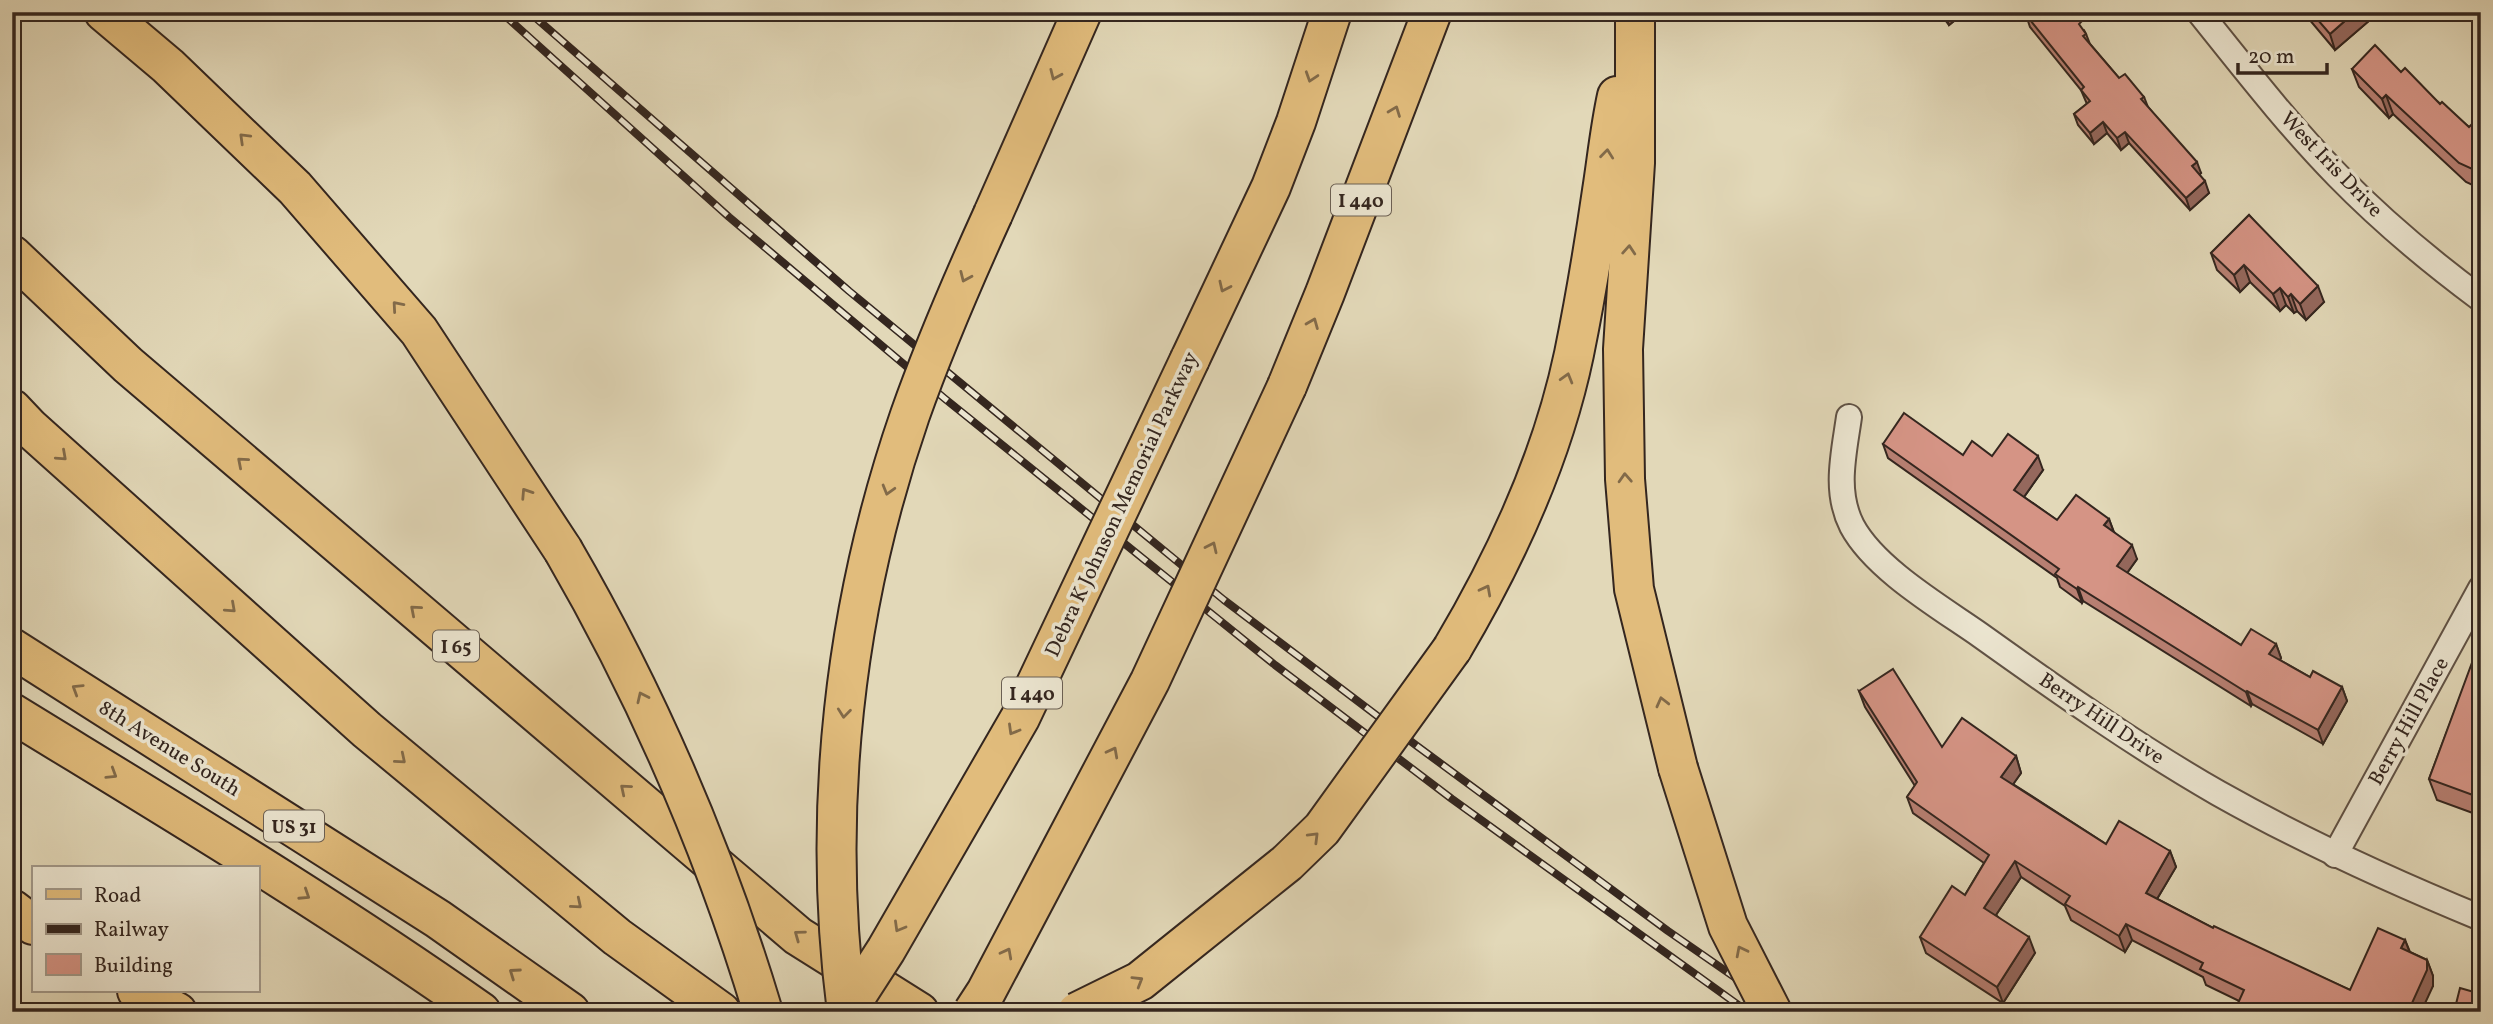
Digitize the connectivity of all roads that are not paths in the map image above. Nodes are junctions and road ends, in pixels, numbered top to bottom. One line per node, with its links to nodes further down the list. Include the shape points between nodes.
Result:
1 (104, 12): 23 (main road, one-way to 1, bridge, via 690,802 639,690 563,551 419,331 295,188 168,66)
2 (1082, 12): 24 (main road, one-way to 24, bridge, via 929,364 880,518 857,623 836,815 837,908)
3 (1332, 12): 24 (main road, Debra K Johnson Memorial Parkway / I 440, one-way to 24, bridge, via 1271,187 1020,718)
4 (1432, 12): 26 (main road, I 440, one-way to 4, bridge, via 1150,681 1287,386)
5 (2199, 12): 8 (street, West Iris Drive, via 2337,175)
6 (1634, 18): 27 (main road, one-way to 6, bridge, via 1140,981 1287,863 1321,829 1452,649 1484,594 1550,439 1573,358 1610,128); 28 (main road, one-way to 6, bridge, via 1728,926 1678,768 1634,589 1625,479 1623,349 1635,163)
7 (12, 255): 25 (main road, I 65, one-way to 7, via 788,927 128,365)
8 (2481, 299)
9 (12, 409): 22 (main road, one-way to 22, via 366,730 617,937)
10 (1849, 417): 14 (street, Berry Hill Drive, via 1841,474 1843,500 1853,527 1876,556 1927,598 2158,756)
11 (2481, 588): 14 (street, Berry Hill Place)
12 (12, 648): 21 (main road, 8th Avenue South / US 31, one-way to 12, via 426,911)
13 (12, 713): 20 (main road, US 31, one-way to 20, via 230,847)
14 (2335, 855): 16 (street, Berry Hill Drive)
15 (12, 909): 17 (main road)
16 (2481, 918)
17 (32, 924)
18 (139, 992): 19 (main road)
19 (177, 1012)
20 (481, 1012)
21 (570, 1012)
22 (721, 1012)
23 (763, 1012)
24 (847, 1012)
25 (919, 1012)
26 (972, 1012)
27 (1077, 1012)
28 (1772, 1012)

